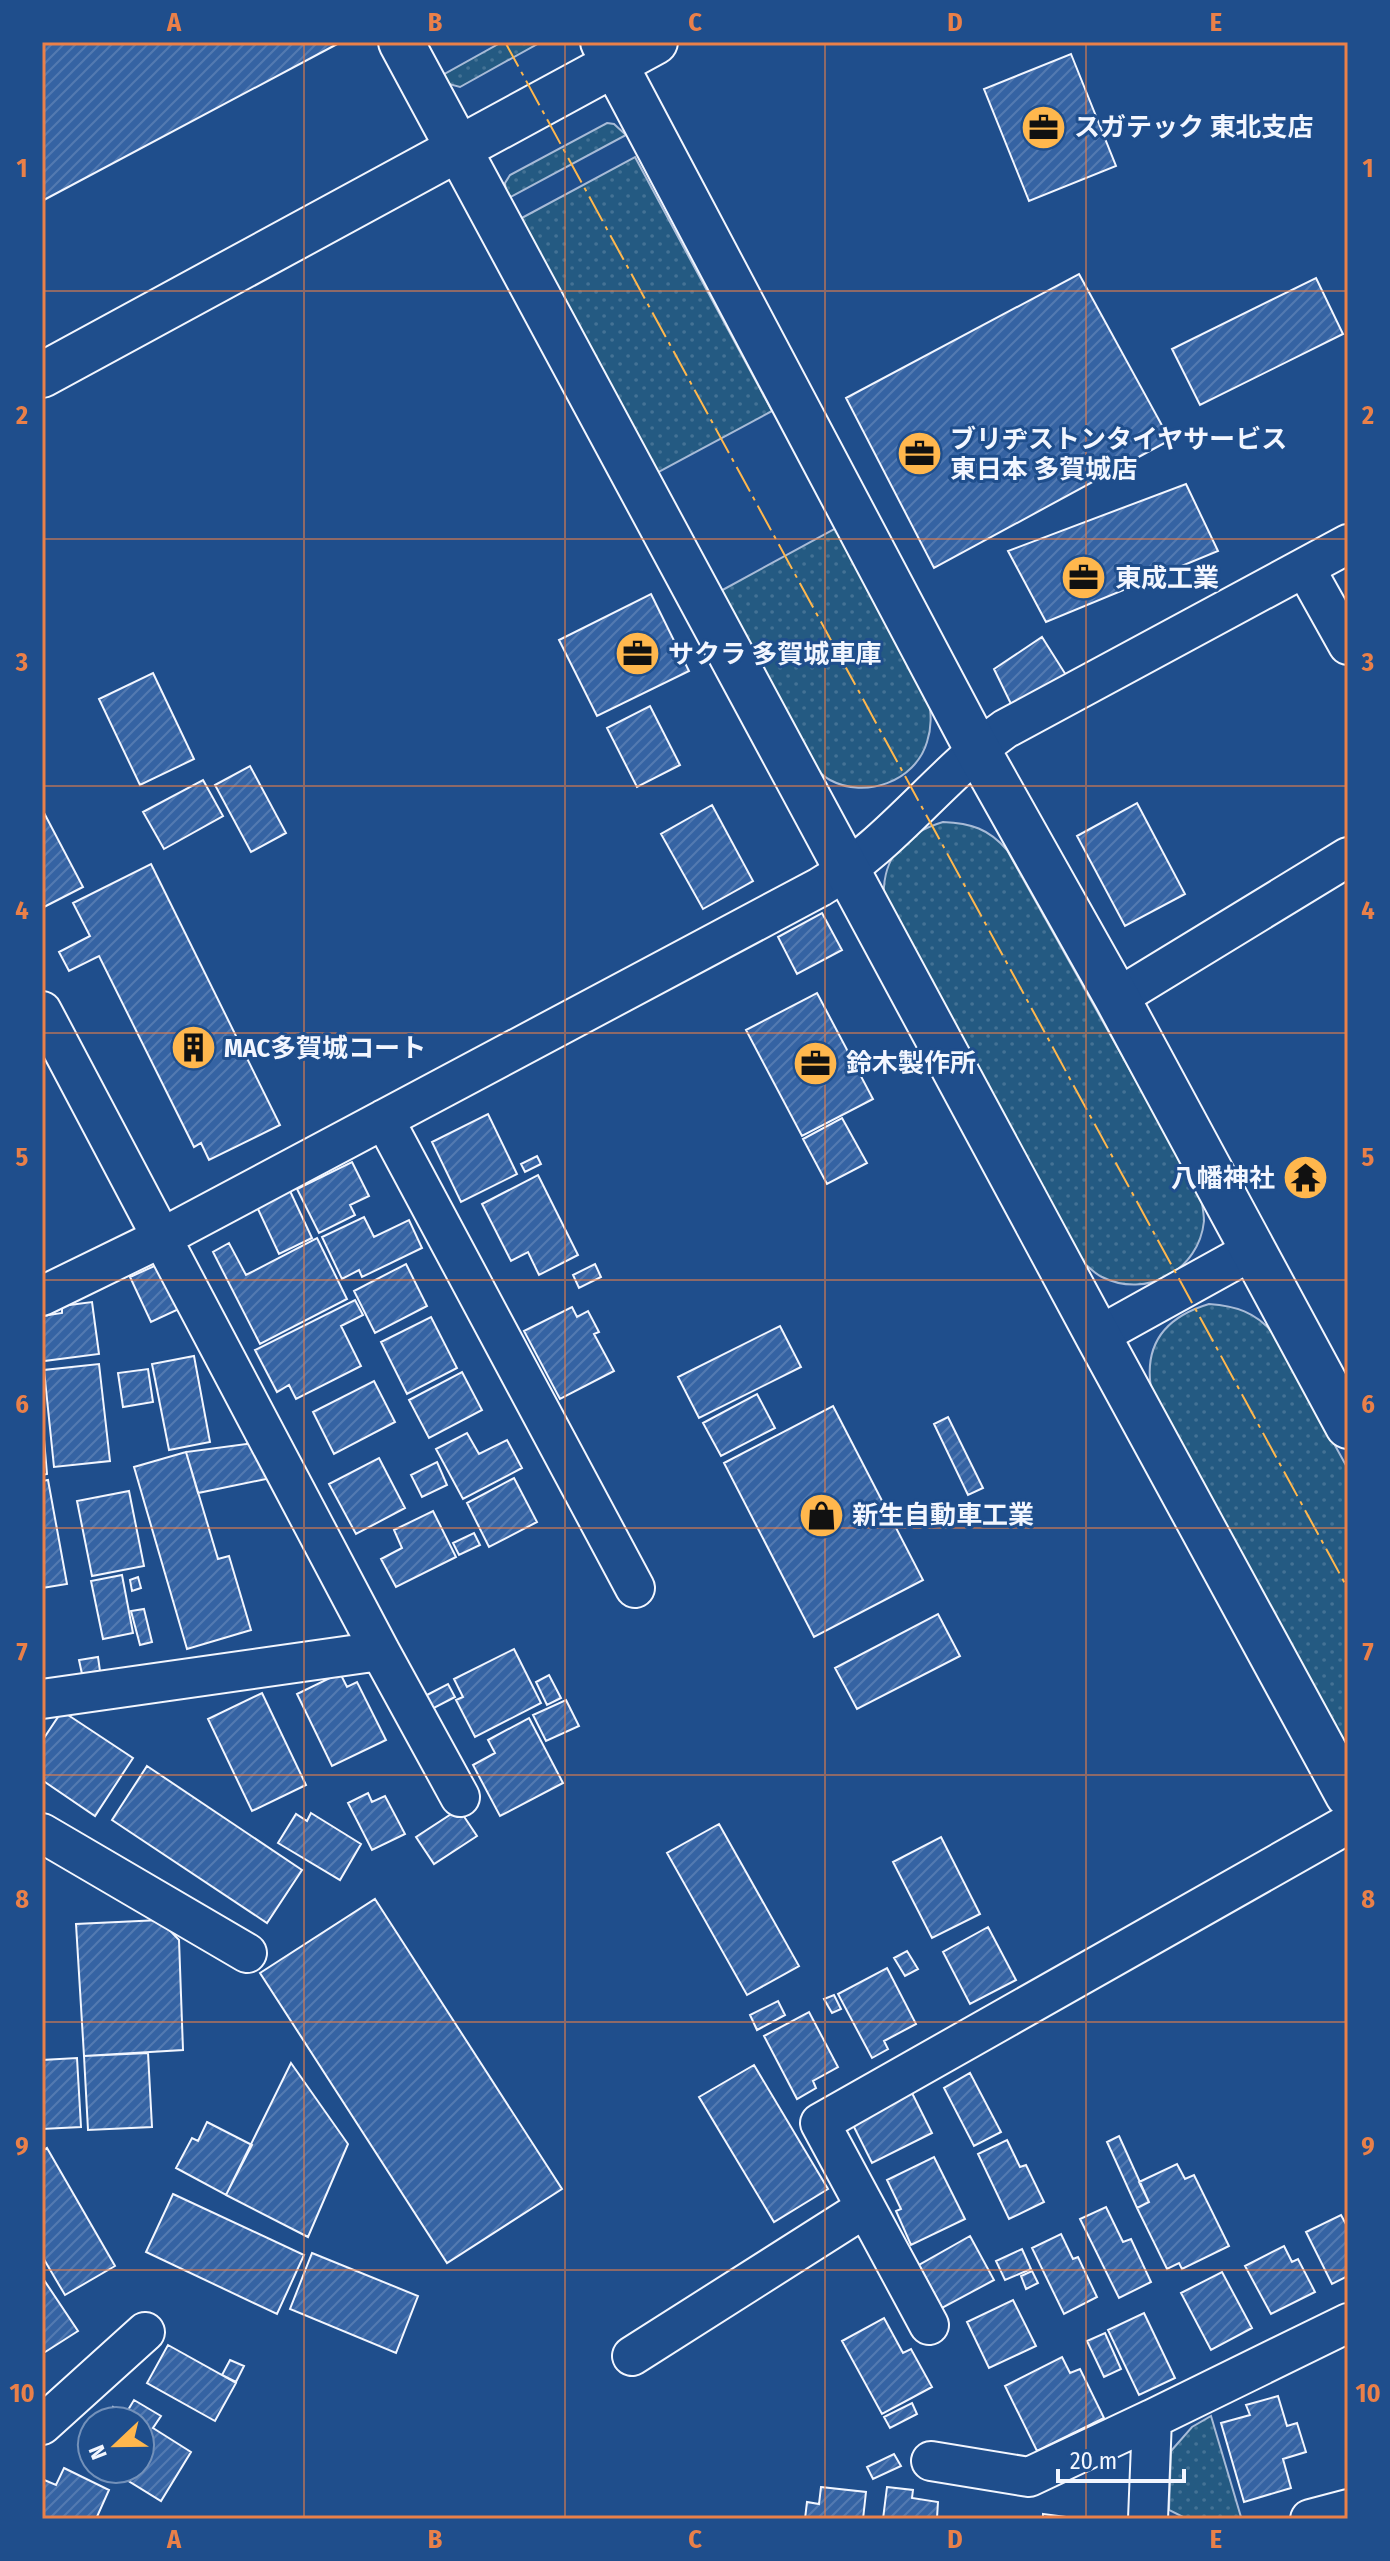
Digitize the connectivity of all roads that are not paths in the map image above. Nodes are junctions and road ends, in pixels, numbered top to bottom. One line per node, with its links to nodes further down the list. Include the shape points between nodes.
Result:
1 (401, 42): 4 (street)
2 (655, 42): 3 (street)
3 (609, 53): 4 (street); 9 (street)
4 (459, 148): 5 (street); 11 (street)
5 (42, 375)
6 (1348, 544): 7 (street)
7 (1305, 568): 8 (street); 9 (street, via 1032,714)
8 (1348, 645)
9 (977, 749): 11 (street); 12 (street)
10 (1348, 857): 12 (street)
11 (847, 871): 14 (street); 18 (street)
12 (1117, 998): 16 (street)
13 (42, 1011): 15 (street)
14 (384, 1119): 15 (street); 20 (street)
15 (163, 1237): 17 (street); 21 (street)
16 (1253, 1250): 18 (street); 19 (street)
17 (42, 1296)
18 (1098, 1336): 23 (street)
19 (1348, 1426)
20 (635, 1588)
21 (380, 1651): 22 (street); 24 (street)
22 (42, 1699)
23 (1348, 1795)
24 (460, 1797)
25 (1348, 1824): 28 (street, via 820,2123)
26 (42, 1833): 27 (street)
27 (247, 1953)
28 (865, 2208): 29 (street); 32 (street)
29 (929, 2325)
30 (1347, 2329): 33 (street)
31 (145, 2332): 34 (street)
32 (632, 2356)
33 (1152, 2419): 35 (street, via 1029,2477); 37 (street)
34 (42, 2425)
35 (931, 2461)
36 (1348, 2509): 38 (street)
37 (1148, 2519)
38 (1310, 2519)

